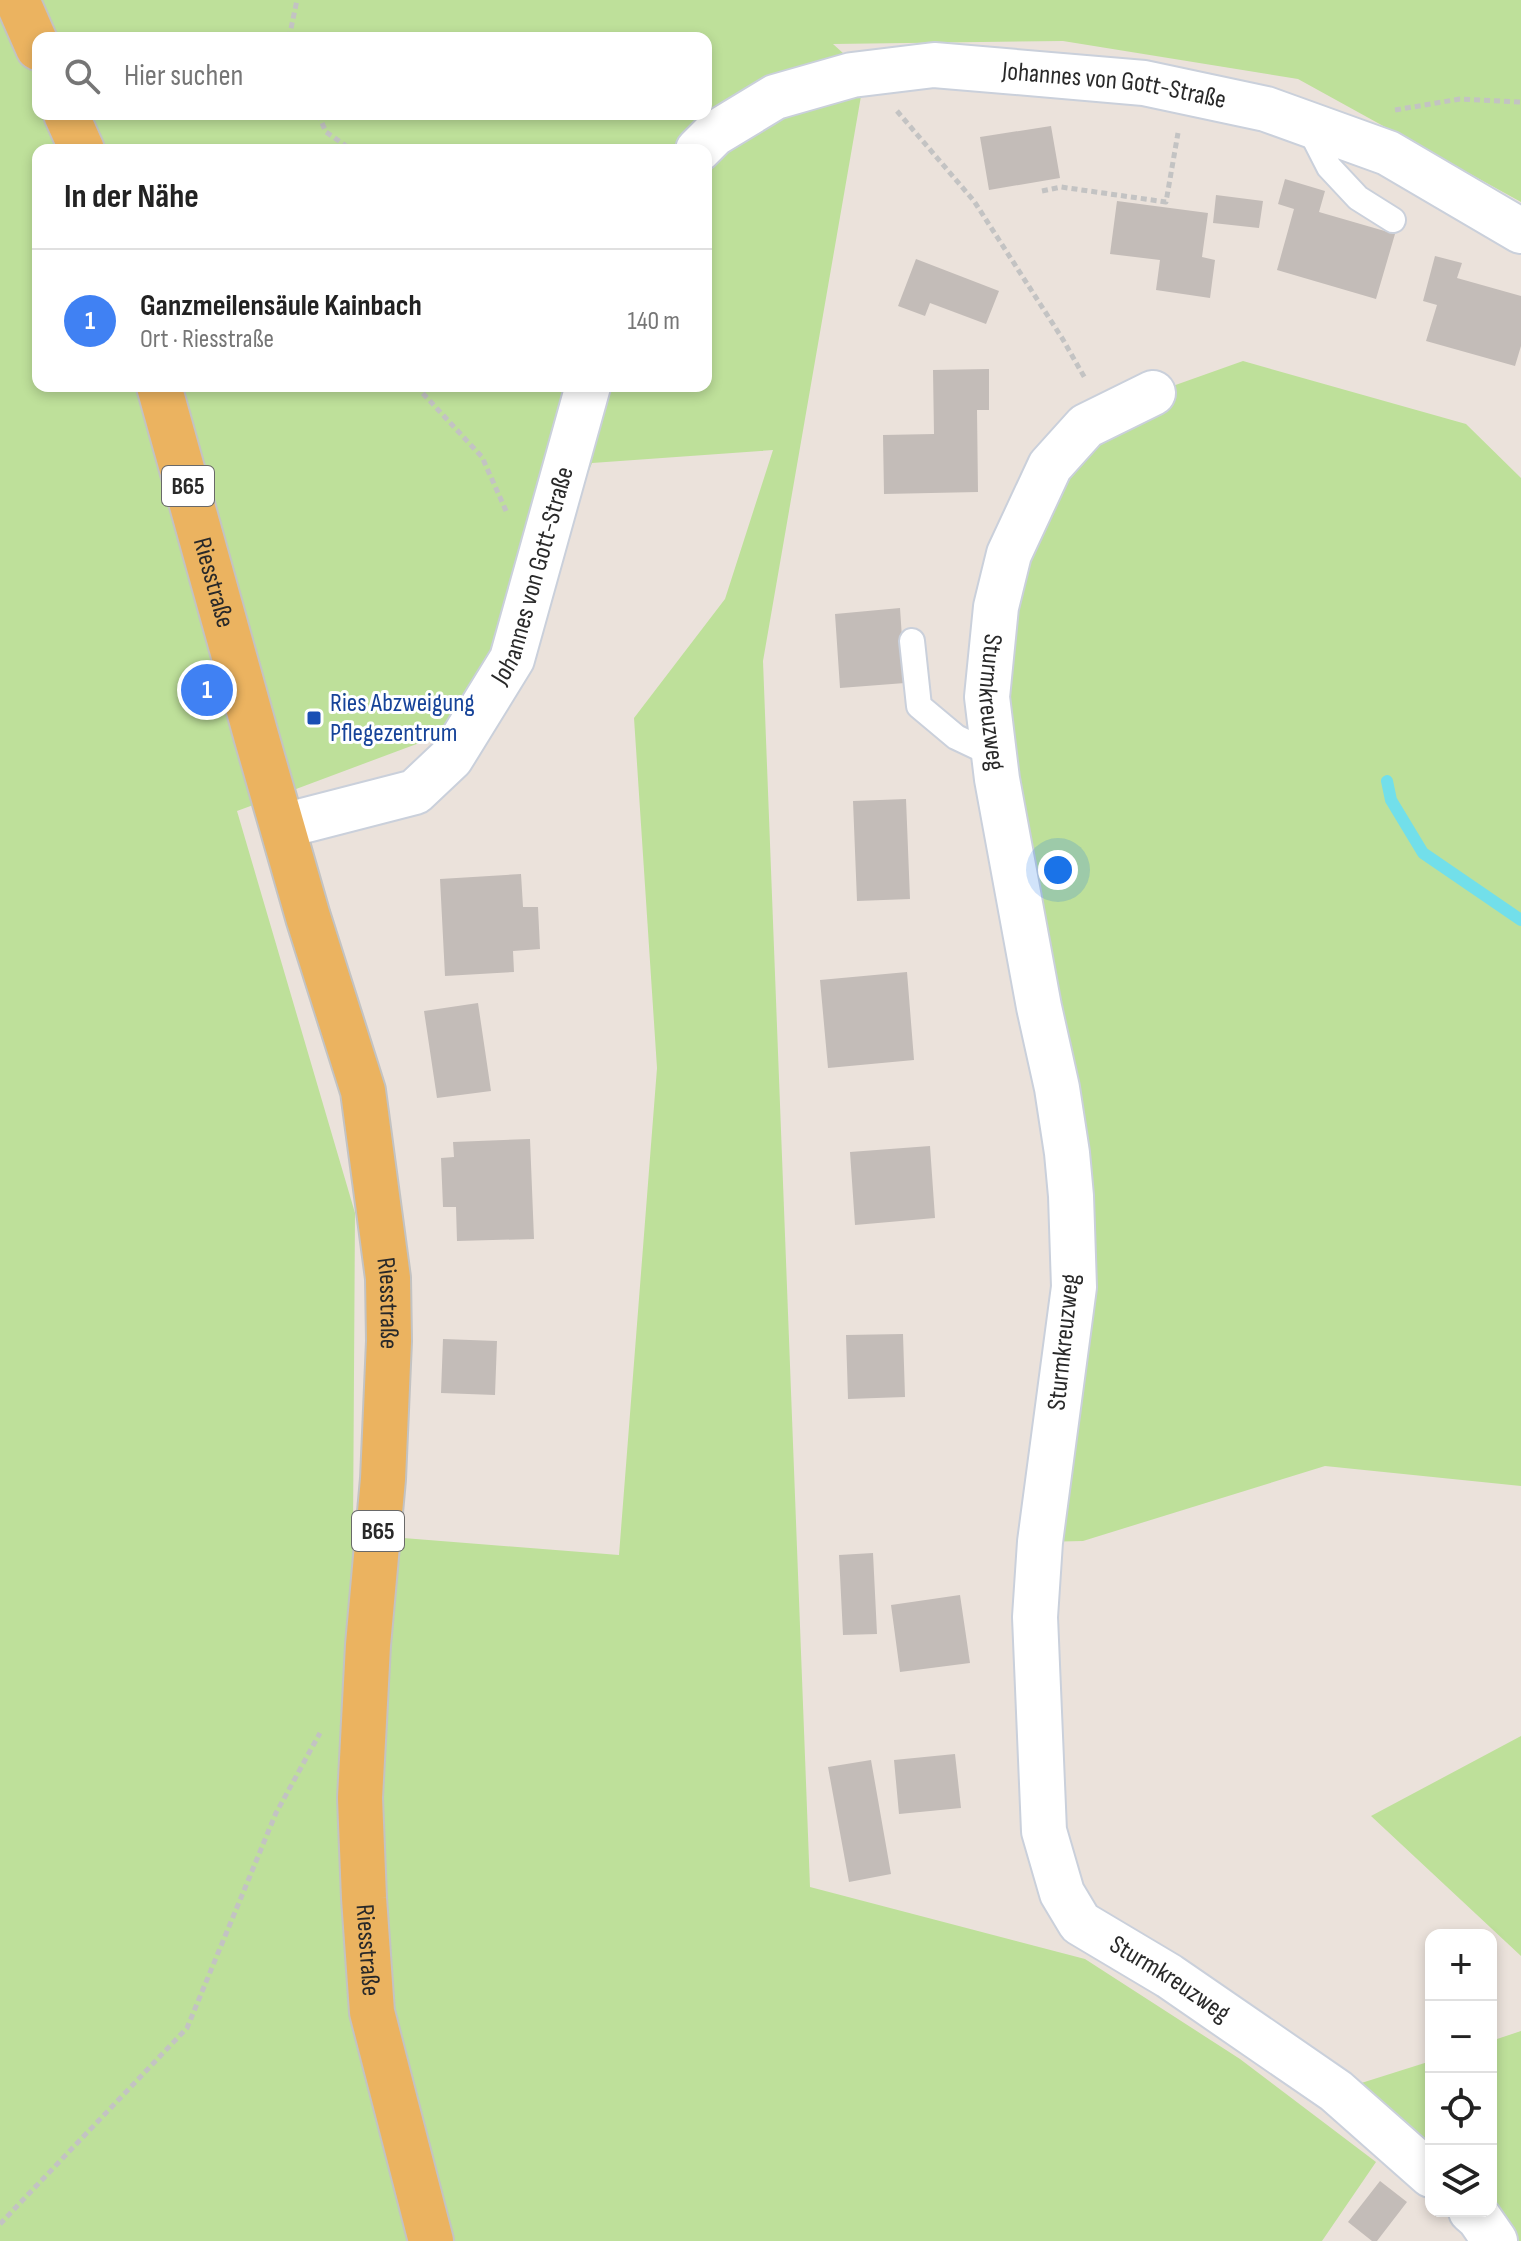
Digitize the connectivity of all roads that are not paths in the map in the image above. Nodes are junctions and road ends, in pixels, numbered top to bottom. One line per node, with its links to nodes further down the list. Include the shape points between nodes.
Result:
1 (17, 0): 2 (main road)
2 (32, 34)
3 (69, 120): 5 (main road)
4 (1307, 124): 6 (street, Johannes von Gott-Straße, via 1266,109 1144,83 934,65 852,75 775,97); 7 (lane, via 1329,167 1358,198); 8 (street, Johannes von Gott-Straße, via 1388,153)
5 (79, 144)
6 (704, 144)
7 (1393, 220)
8 (1521, 231)
9 (161, 392): 14 (main road, Riesstraße / B65)
10 (586, 392): 14 (street, Johannes von Gott-Straße, via 512,659 451,758 415,792)
11 (1153, 393): 13 (street, Sturmkreuzweg, via 1086,426 1050,466 1009,554 996,607 987,697)
12 (912, 641): 13 (lane, via 919,706 956,737)
13 (994, 755): 15 (street, Sturmkreuzweg, via 1057,1088 1071,1196 1074,1287 1035,1617 1044,1831 1062,1893 1080,1923 1169,1976 1336,2091)
14 (283, 826): 17 (main road, Riesstraße / B65, via 363,1091 388,1278 383,1479 360,1798 364,1898 372,2012)
15 (1425, 2170)
16 (1478, 2217): 18 (street)
17 (431, 2241)
18 (1495, 2241)

